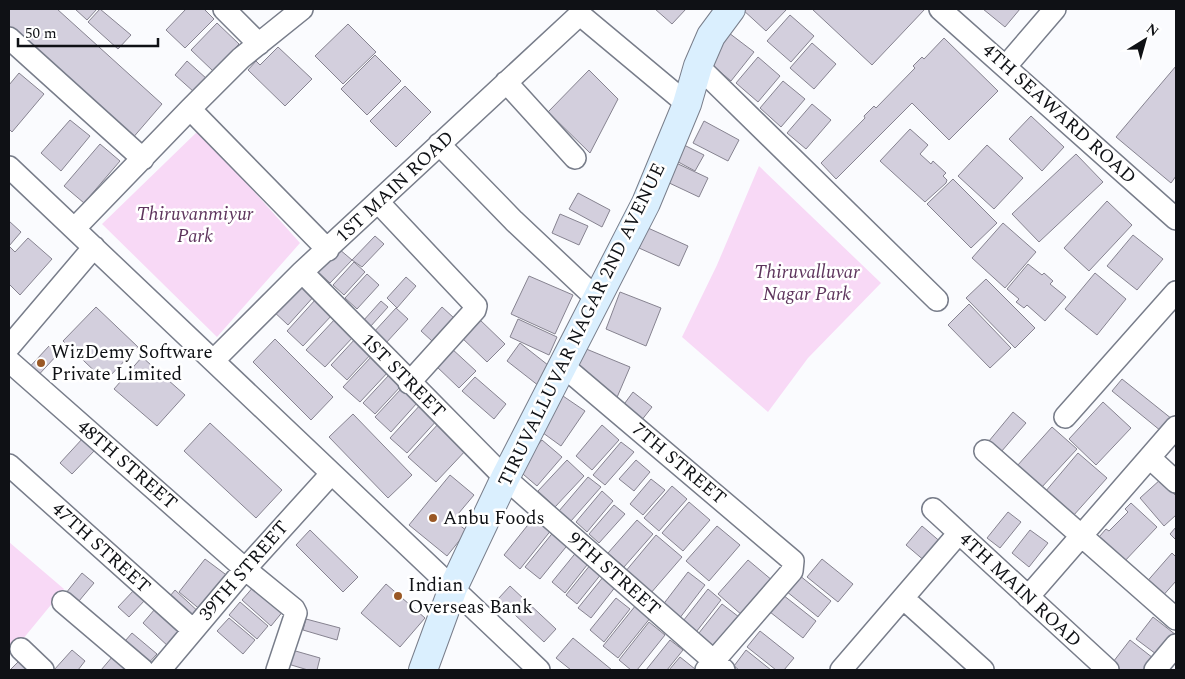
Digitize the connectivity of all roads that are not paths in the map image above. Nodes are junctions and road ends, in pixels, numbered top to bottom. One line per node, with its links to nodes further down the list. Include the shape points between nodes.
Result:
1 (224, 9): 7 (street)
2 (302, 9): 7 (street)
3 (731, 9): 8 (street, TIRUVALLUVAR NAGAR 2ND AVENUE, via 711,36)
4 (940, 9): 9 (street, 4TH SEAWARD ROAD)
5 (1056, 9): 9 (street)
6 (9, 38): 15 (street)
7 (259, 44): 12 (street)
8 (698, 66): 11 (street, TIRUVALLUVAR NAGAR 2ND AVENUE); 25 (street)
9 (1006, 66): 18 (street, 4TH SEAWARD ROAD)
10 (506, 82): 11 (street, 1ST MAIN ROAD, via 580,17); 13 (street, 1ST MAIN ROAD); 14 (street)
11 (687, 104): 24 (street, TIRUVALLUVAR NAGAR 2ND AVENUE, via 646,204)
12 (190, 108): 15 (street); 21 (street)
13 (440, 144): 17 (street, 1ST MAIN ROAD); 24 (street, via 514,221)
14 (575, 158)
15 (143, 159): 19 (street)
16 (9, 167): 19 (street)
17 (378, 202): 21 (street, 1ST MAIN ROAD); 30 (street, via 476,306)
18 (1176, 219)
19 (75, 228): 20 (street)
20 (94, 247): 26 (street); 27 (street)
21 (328, 250): 22 (street, 1ST MAIN ROAD)
22 (302, 272): 27 (street, 1ST MAIN ROAD); 30 (street, 1ST STREET)
23 (1176, 292): 31 (street)
24 (598, 300): 29 (street, TIRUVALLUVAR NAGAR 2ND AVENUE)
25 (937, 300)
26 (9, 347)
27 (214, 360): 36 (street)
28 (9, 361): 42 (street, 48TH STREET)
29 (562, 365): 37 (street, TIRUVALLUVAR NAGAR 2ND AVENUE); 51 (street, 7TH STREET, via 791,558 794,564 792,571)
30 (409, 383): 37 (street, 1ST STREET)
31 (1065, 417)
32 (1176, 427): 34 (street)
33 (985, 451): 41 (street)
34 (1150, 458): 38 (street); 41 (street)
35 (9, 465): 48 (street, 47TH STREET)
36 (331, 474): 42 (street, 39TH STREET); 43 (street)
37 (505, 478): 43 (street, TIRUVALLUVAR NAGAR 2ND AVENUE); 51 (street, 9TH STREET)
38 (1176, 482)
39 (933, 509): 40 (street, 4TH MAIN ROAD)
40 (958, 534): 44 (street); 45 (street, 4TH MAIN ROAD)
41 (1082, 536): 45 (street); 47 (street)
42 (244, 569): 48 (street, 39TH STREET); 56 (street, 48TH STREET, via 296,611)
43 (453, 588): 57 (street, TIRUVALLUVAR NAGAR 2ND AVENUE); 58 (street)
44 (903, 598): 52 (street); 59 (street)
45 (1028, 598): 60 (street, 4TH MAIN ROAD)
46 (63, 602): 54 (street)
47 (1176, 619)
48 (193, 630): 55 (street, 39TH STREET)
49 (1176, 645): 61 (street)
50 (21, 649): 53 (street)
51 (714, 667)
52 (848, 668)
53 (42, 670)
54 (143, 670)
55 (160, 670)
56 (276, 670)
57 (423, 670)
58 (539, 670)
59 (983, 670)
60 (1108, 670)
61 (1155, 670)

